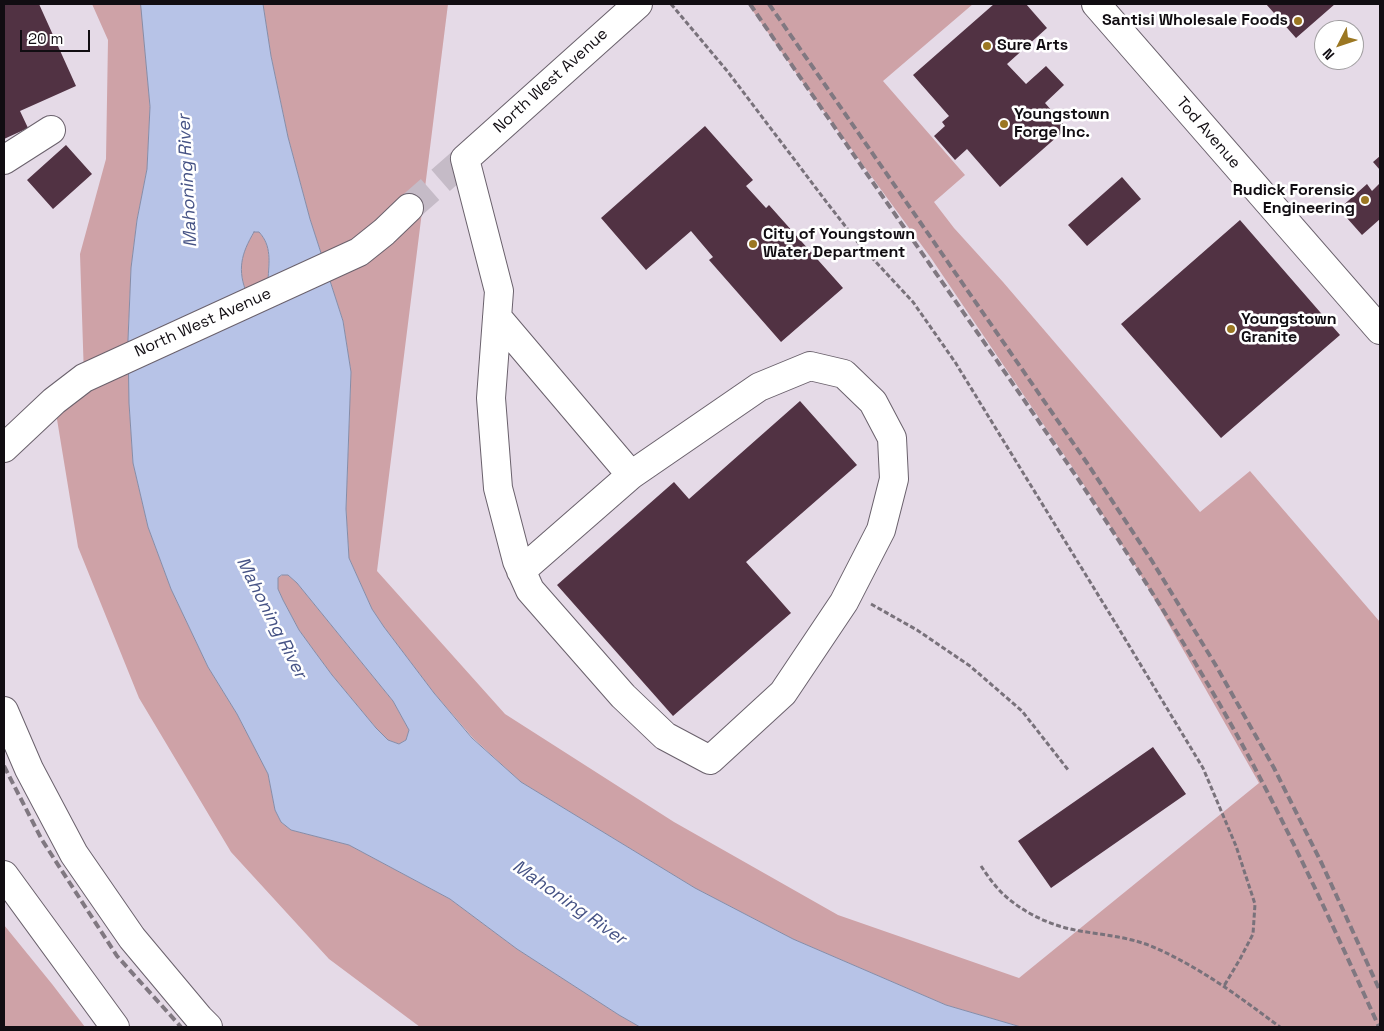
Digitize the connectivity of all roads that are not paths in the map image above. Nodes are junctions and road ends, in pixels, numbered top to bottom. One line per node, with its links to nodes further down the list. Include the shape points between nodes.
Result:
1 (638, 4): 6 (street, North West Avenue, via 464,159 499,291)
2 (1096, 4): 7 (street, Tod Avenue)
3 (51, 130): 4 (street)
4 (4, 160)
5 (409, 208): 8 (street, North West Avenue, via 359,252 84,378)
6 (497, 317): 9 (street); 10 (street, via 491,398 498,488)
7 (1380, 330)
8 (4, 448)
9 (631, 475): 10 (street); 10 (street, via 759,387 810,366 844,374 873,402 892,438 894,480 881,530 850,592 782,693 710,760 665,736 623,696 530,590)
10 (521, 571)
11 (4, 711): 14 (street, via 29,769 74,854 132,938)
12 (4, 875): 13 (street)
13 (115, 1027)
14 (208, 1027)

